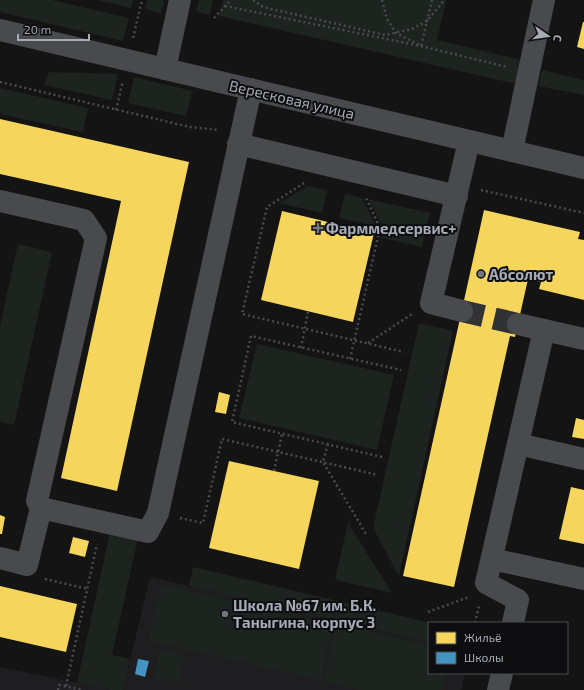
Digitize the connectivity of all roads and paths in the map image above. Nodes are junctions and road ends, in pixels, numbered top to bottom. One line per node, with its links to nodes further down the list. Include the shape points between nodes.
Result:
1 (180, 0): 14 (street)
2 (230, 0): 8 (path)
3 (253, 0): 12 (path, via 263,7 384,35)
4 (382, 0): 12 (path, via 386,19)
5 (432, 0): 10 (path)
6 (442, 0): 10 (path)
7 (544, 0): 16 (street)
8 (224, 6): 9 (path); 13 (path)
9 (214, 18)
10 (427, 21): 12 (path, via 412,29); 13 (path)
11 (0, 30): 14 (street, Вересковая улица)
12 (396, 33): 13 (path)
13 (421, 46): 16 (path, via 516,69)
14 (165, 68): 15 (street, Вересковая улица)
15 (251, 89): 17 (street, Вересковая улица); 18 (street)
16 (525, 89): 19 (street)
17 (469, 141): 19 (street, Вересковая улица); 22 (street)
18 (238, 144): 22 (street); 48 (street)
19 (512, 151): 20 (street, Вересковая улица)
20 (584, 168)
21 (305, 182): 29 (path, via 267,208 242,314)
22 (457, 196): 25 (street, via 432,303)
23 (373, 198): 32 (path, via 365,196 380,228)
24 (0, 201): 47 (street, via 84,220 96,238 37,501)
25 (462, 311)
26 (308, 312): 29 (path)
27 (413, 314): 33 (path)
28 (518, 324): 30 (street)
29 (305, 329): 32 (path); 34 (path)
30 (544, 330): 31 (street); 40 (street)
31 (584, 339)
32 (354, 340): 33 (path); 36 (path)
33 (368, 343): 35 (path)
34 (301, 348): 36 (path); 38 (path, via 251,336 232,422)
35 (404, 352)
36 (350, 359): 37 (path)
37 (400, 370)
38 (282, 434): 39 (path); 41 (path)
39 (328, 444): 42 (path); 44 (path)
40 (518, 444): 43 (street); 52 (street)
41 (278, 452): 44 (path); 45 (path); 48 (path, via 222,439 203,523)
42 (382, 457)
43 (584, 459)
44 (323, 462): 46 (path); 50 (path)
45 (274, 471)
46 (378, 475)
47 (41, 508): 49 (street); 51 (street, via 27,565)
48 (158, 513): 49 (street, via 148,532)
49 (102, 522): 59 (path)
50 (366, 534)
51 (0, 558)
52 (492, 559): 53 (street); 58 (street, via 486,583 518,600)
53 (584, 579)
54 (475, 594): 56 (path)
55 (479, 604): 57 (path)
56 (428, 612)
57 (475, 622)
58 (513, 622)
59 (66, 686): 60 (path, via 59,684); 61 (path)
60 (58, 690)
61 (83, 690)

